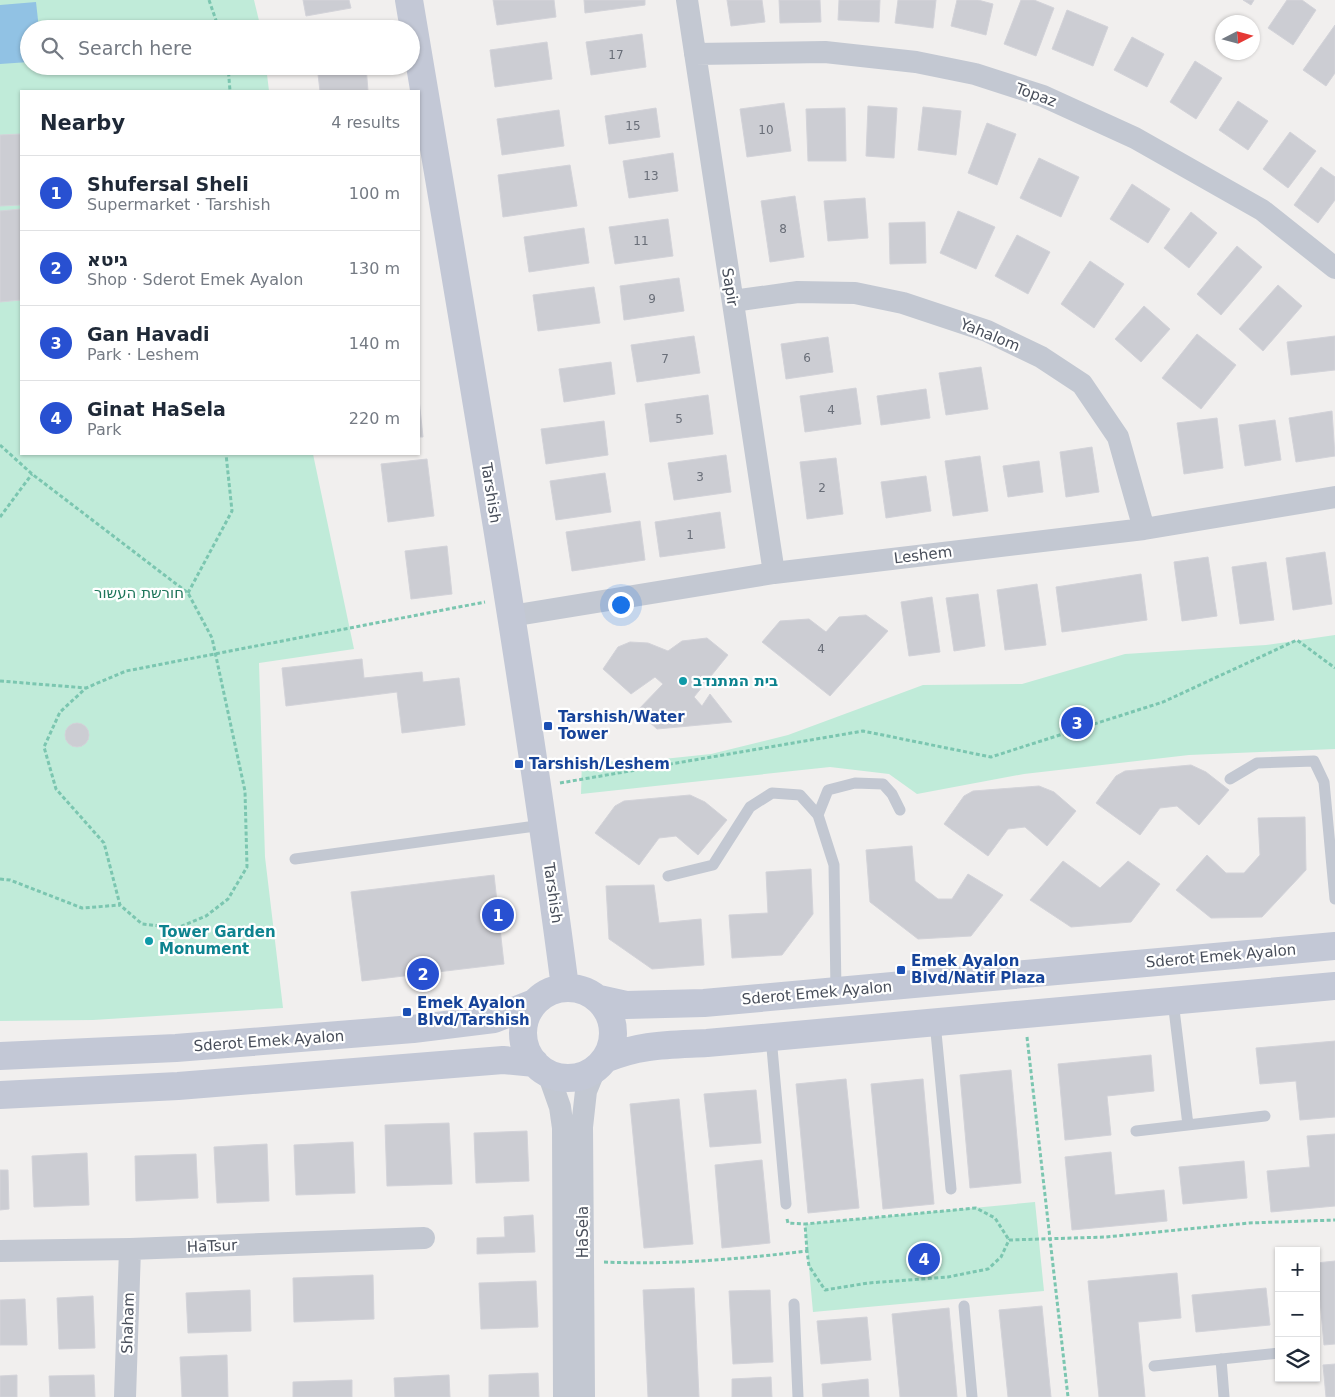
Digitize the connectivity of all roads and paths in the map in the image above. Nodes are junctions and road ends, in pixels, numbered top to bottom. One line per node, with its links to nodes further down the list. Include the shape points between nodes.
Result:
1 (209, 0): 4 (path)
2 (410, 0): 5 (main road, Tarshish)
3 (687, 0): 6 (street, Sapir)
4 (216, 20)
5 (413, 20)
6 (695, 54): 10 (street, Topaz, via 825,52 916,62 974,74 1043,96 1135,138 1262,210); 11 (street, Sapir)
7 (420, 61): 20 (main road, Tarshish)
8 (229, 75): 9 (path)
9 (230, 90)
10 (1335, 268)
11 (732, 301): 17 (street, Yahalom, via 798,292 855,293 903,303 987,331 1041,356 1082,384 1118,437); 18 (street, Sapir)
12 (0, 445): 14 (path)
13 (226, 455): 19 (path, via 232,511)
14 (32, 474): 16 (path); 19 (path)
15 (1335, 497): 17 (street, Leshem)
16 (0, 517)
17 (1144, 529): 18 (street, Leshem)
18 (774, 573): 20 (street, Leshem)
19 (188, 593): 21 (path)
20 (510, 607): 21 (path); 26 (main road, Tarshish)
21 (216, 652): 24 (path, via 126,671); 34 (path, via 245,791 247,867 228,900 206,916 177,928 142,924)
22 (1335, 668): 26 (path, via 1297,640 1163,702 992,758 863,731)
23 (0, 681): 24 (path)
24 (86, 688): 34 (path, via 60,712 44,747 56,789 104,843)
25 (1230, 780): 33 (lane, via 1257,763 1314,761 1324,782)
26 (537, 787): 29 (main road, Tarshish)
27 (900, 810): 28 (lane, via 883,784 854,783 828,790)
28 (818, 815): 31 (lane, via 800,795 772,793 750,807 714,865); 38 (lane, via 834,865)
29 (544, 825): 30 (lane); 37 (main road, Tarshish)
30 (295, 859)
31 (668, 876)
32 (0, 879): 34 (path, via 82,908)
33 (1335, 899)
34 (120, 905)
35 (1335, 946): 38 (main road, Sderot Emek Ayalon)
36 (1335, 986): 40 (main road)
37 (565, 987): 39 (main road, via 586,990); 41 (main road, via 550,991)
38 (836, 991): 39 (main road, Sderot Emek Ayalon, via 654,1006 626,1005)
39 (599, 999): 46 (main road, via 614,1026 614,1038)
40 (1173, 1001): 42 (main road); 50 (lane)
41 (534, 1003): 45 (main road, Sderot Emek Ayalon, via 494,1019 413,1029 176,1048); 47 (main road, via 528,1011 523,1034 526,1049)
42 (1025, 1014): 43 (main road); 55 (path)
43 (935, 1022): 44 (main road); 52 (lane)
44 (771, 1037): 46 (main road, via 629,1049); 53 (lane)
45 (0, 1056)
46 (600, 1064): 47 (main road, via 586,1075 569,1078); 61 (street, HaSela, via 586,1091 583,1108)
47 (541, 1068): 48 (main road, via 503,1060 216,1084); 68 (street, HaSela, via 560,1107 563,1128)
48 (0, 1094)
49 (1265, 1116): 50 (lane)
50 (1188, 1125): 51 (lane)
51 (1136, 1131)
52 (951, 1189)
53 (786, 1204)
54 (1335, 1220): 55 (path, via 1249,1223 1106,1237)
55 (1050, 1237): 57 (path); 72 (path)
56 (424, 1238): 58 (street, HaTsur)
57 (1008, 1240): 60 (path, via 1001,1257 988,1269 948,1277 825,1290 809,1266); 60 (path, via 995,1218 976,1208 805,1224)
58 (130, 1249): 59 (street, HaTsur); 67 (street, Shaham)
59 (0, 1251)
60 (807, 1251): 61 (path, via 671,1262)
61 (583, 1262): 69 (street, HaSela)
62 (794, 1304): 70 (lane)
63 (964, 1306): 71 (lane)
64 (1275, 1353): 65 (lane)
65 (1221, 1359): 66 (lane); 73 (lane)
66 (1154, 1366)
67 (125, 1397)
68 (564, 1397)
69 (584, 1397)
70 (798, 1397)
71 (972, 1397)
72 (1068, 1397)
73 (1224, 1397)

